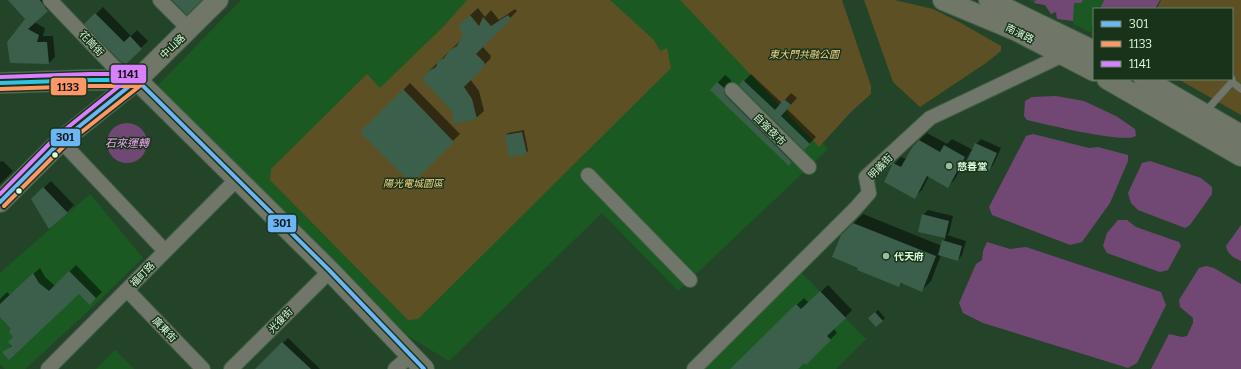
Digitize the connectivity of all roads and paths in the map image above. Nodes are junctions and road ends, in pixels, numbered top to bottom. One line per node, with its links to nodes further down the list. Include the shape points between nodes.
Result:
1 (50, 0): 10 (street, 花崗街, via 115,68)
2 (160, 0): 6 (street)
3 (218, 0): 6 (street, 中山路)
4 (943, 0): 7 (street, 南濱路, via 1015,30)
5 (989, 0): 7 (street, 南濱路)
6 (189, 29): 10 (street, 中山路)
7 (1067, 47): 8 (street, 南濱路); 9 (street, 南濱路); 35 (street, 明義街, via 930,118 866,177 869,193 855,209)
8 (1093, 51)
9 (1093, 70)
10 (137, 80): 14 (street); 19 (street, 中山路); 23 (street)
11 (1109, 80): 20 (street)
12 (1146, 80): 17 (street)
13 (1232, 80): 15 (lane); 17 (lane)
14 (0, 83)
15 (1241, 89)
16 (732, 90): 21 (street, 自強夜市)
17 (1204, 114): 18 (street)
18 (1241, 135)
19 (60, 141): 24 (street, 中山路); 25 (street)
20 (1241, 156)
21 (809, 167)
22 (588, 175): 27 (street)
23 (237, 179): 25 (street, 福町路); 26 (street)
24 (0, 202)
25 (165, 251): 28 (street, 福町路)
26 (330, 271): 29 (street); 32 (street, 光復街)
27 (690, 280)
28 (126, 290): 30 (street, 福町路); 31 (street, 廣東街)
29 (411, 354): 33 (street); 34 (street)
30 (48, 369)
31 (203, 369)
32 (231, 369)
33 (395, 369)
34 (424, 369)
35 (694, 369)

